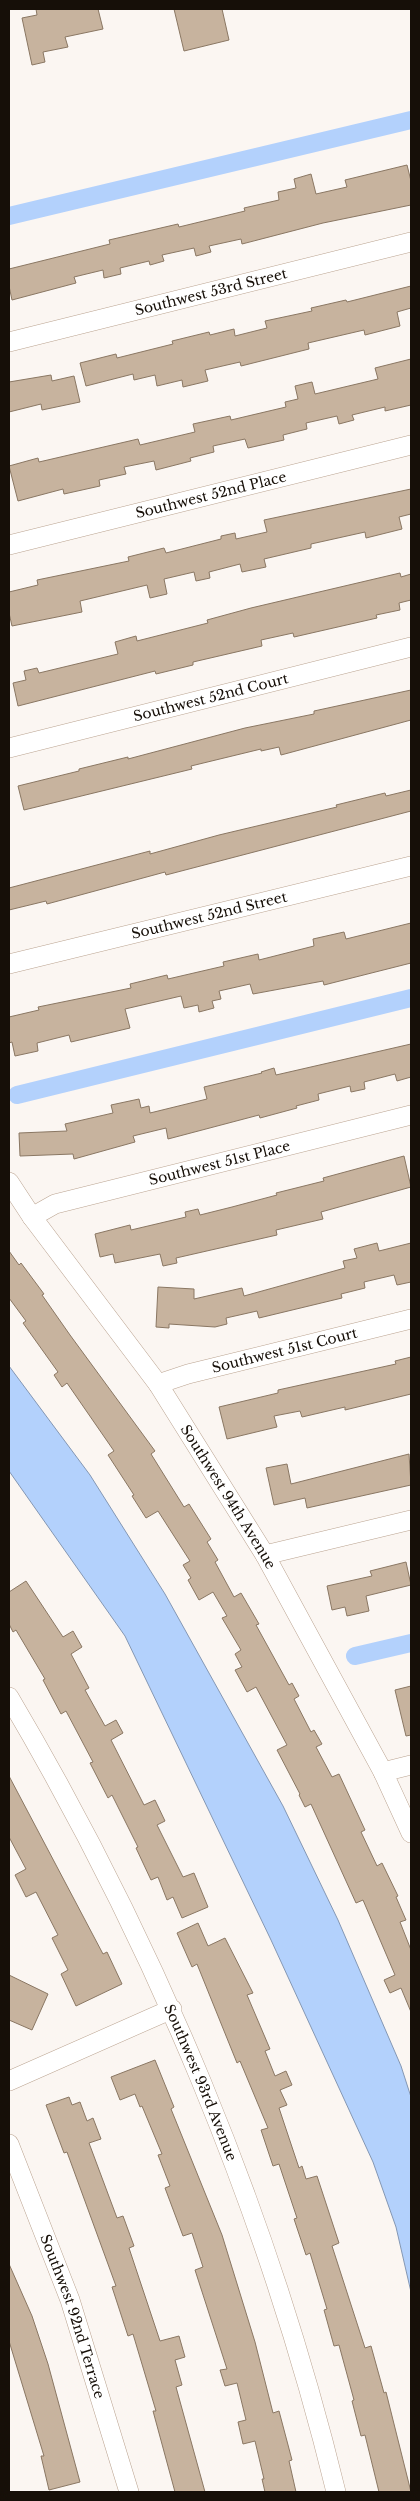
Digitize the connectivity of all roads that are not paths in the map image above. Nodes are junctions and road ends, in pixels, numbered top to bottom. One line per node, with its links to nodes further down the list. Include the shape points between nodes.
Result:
1 (411, 242): 2 (street, Southwest 53rd Street)
2 (9, 342)
3 (411, 445): 4 (street, Southwest 52nd Place)
4 (9, 545)
5 (411, 648): 6 (street, Southwest 52nd Court)
6 (9, 748)
7 (411, 866): 8 (street, Southwest 52nd Street)
8 (9, 964)
9 (411, 1115): 11 (street, Southwest 51st Place, via 55,1204)
10 (9, 1182): 11 (street, Southwest 94th Avenue)
11 (32, 1217): 13 (street, Southwest 94th Avenue)
12 (411, 1320): 13 (street, Southwest 51st Court)
13 (158, 1384): 15 (street, Southwest 94th Avenue)
14 (411, 1520): 15 (street)
15 (265, 1555): 18 (street, Southwest 94th Avenue)
16 (9, 1697): 20 (street, Southwest 93rd Avenue, via 72,1807)
17 (411, 1765): 18 (street)
18 (383, 1772): 19 (street, Southwest 94th Avenue)
19 (411, 1833)
20 (172, 2009): 21 (street); 24 (street, Southwest 93rd Avenue, via 222,2135 290,2326)
21 (9, 2081)
22 (9, 2144): 23 (street, Southwest 92nd Terrace, via 70,2300)
23 (129, 2492)
24 (336, 2492)

